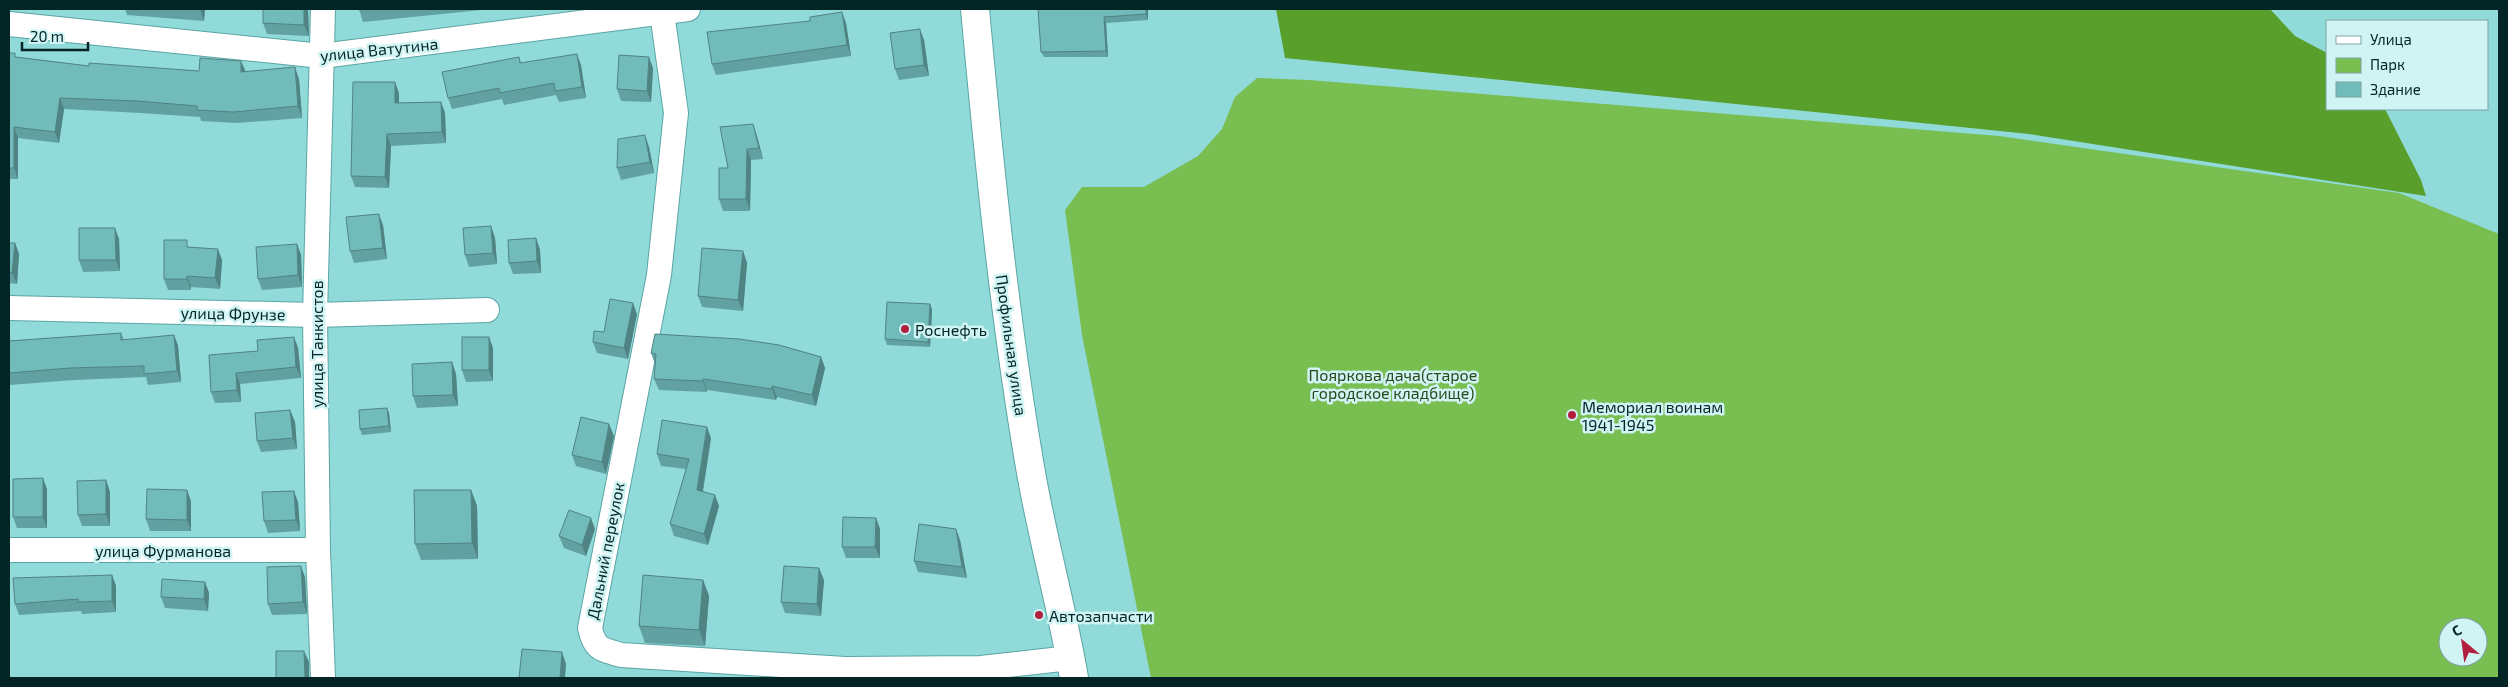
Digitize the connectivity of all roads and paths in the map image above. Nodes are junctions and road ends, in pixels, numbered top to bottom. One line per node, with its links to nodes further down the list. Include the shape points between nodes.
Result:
1 (323, 9): 6 (street, улица Танкистов)
2 (688, 9): 4 (street, улица Ватутина)
3 (974, 9): 12 (main road, Профильная улица, via 1000,264 1019,400 1030,469)
4 (662, 13): 6 (street, улица Ватутина); 12 (street, Дальний переулок, via 676,113 659,275 590,628 593,642 600,649 621,655 845,669)
5 (9, 24): 6 (street, улица Ватутина)
6 (322, 56): 9 (street, улица Танкистов)
7 (9, 308): 9 (street, улица Фрунзе)
8 (486, 310): 9 (street, улица Фрунзе)
9 (315, 315): 11 (street, улица Танкистов)
10 (9, 550): 11 (street, улица Фурманова)
11 (318, 550): 13 (street, улица Танкистов)
12 (1072, 668)
13 (323, 678)

